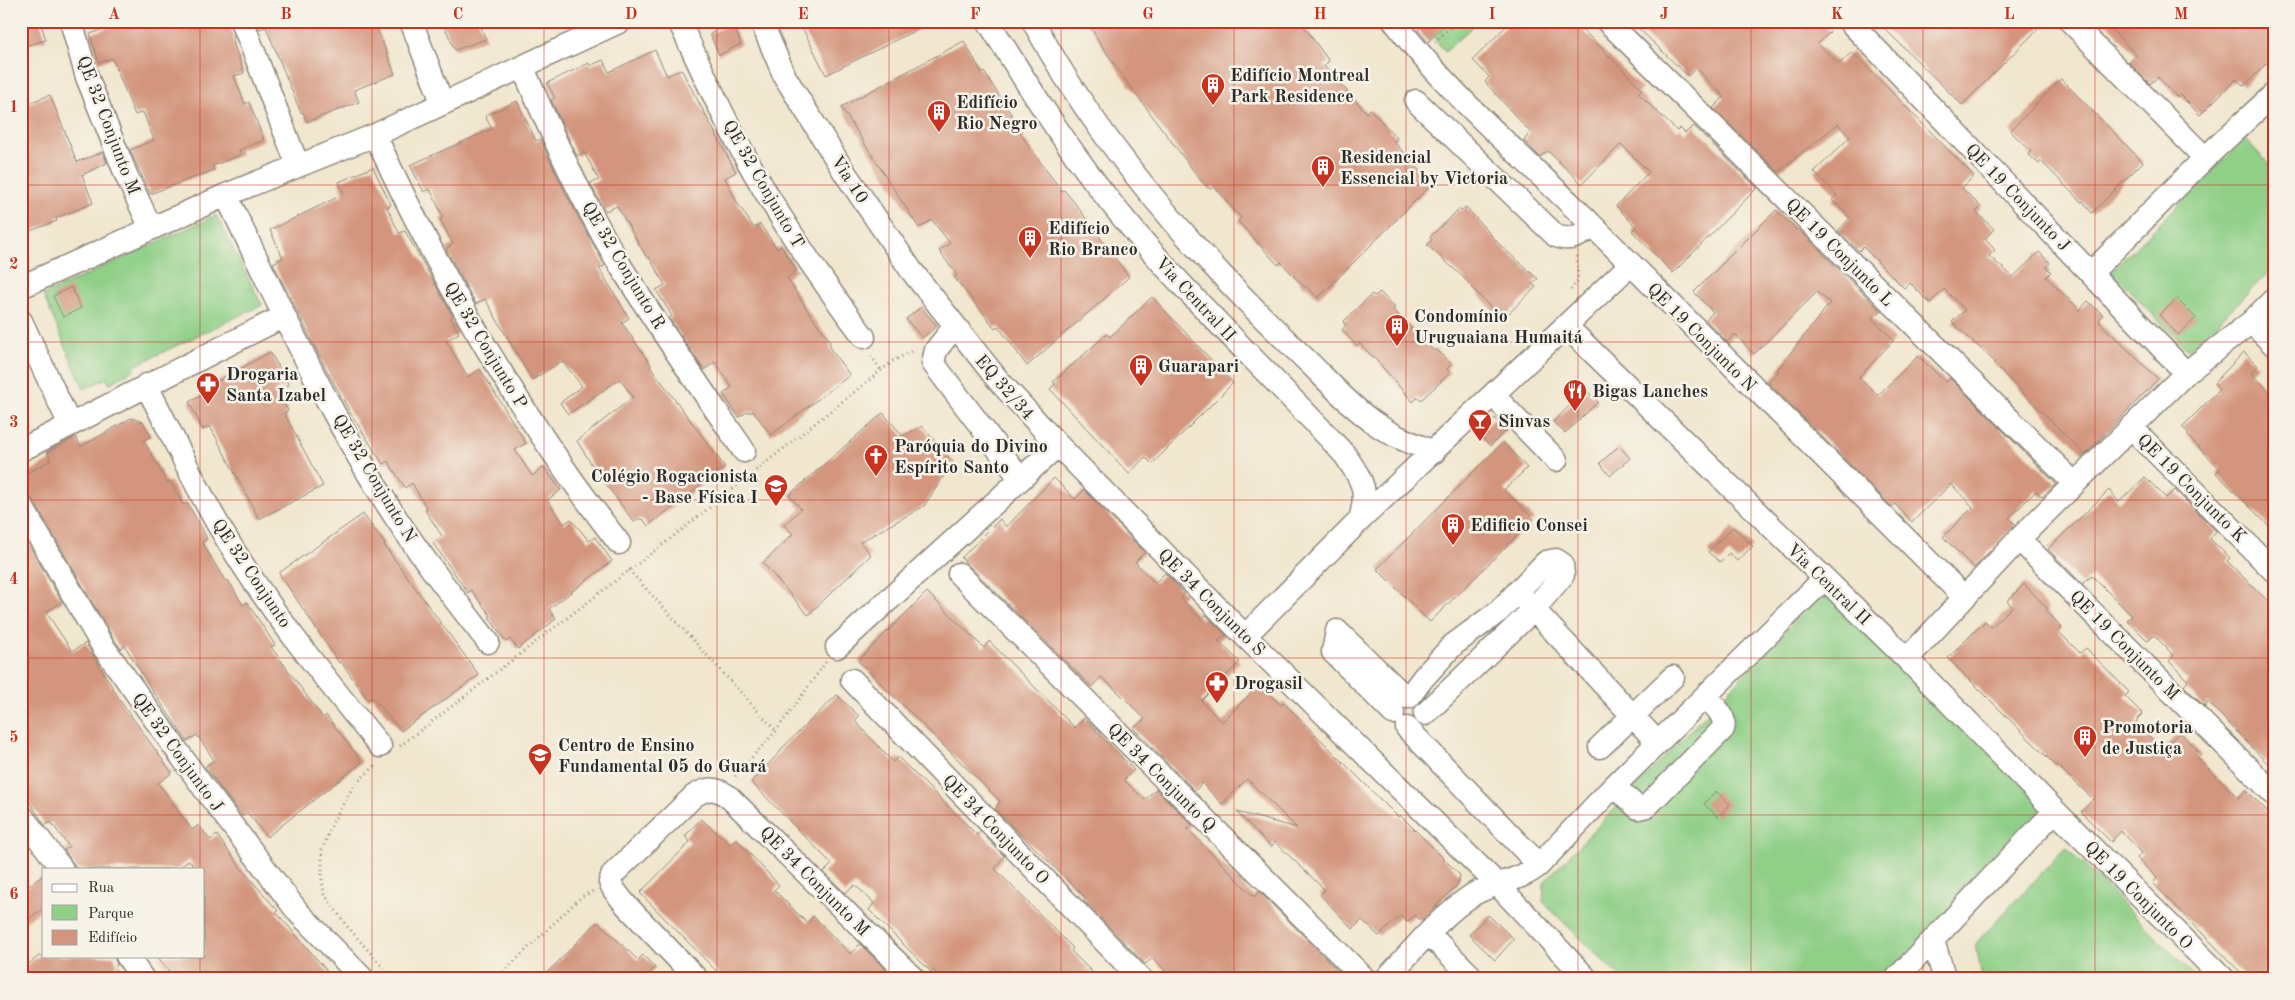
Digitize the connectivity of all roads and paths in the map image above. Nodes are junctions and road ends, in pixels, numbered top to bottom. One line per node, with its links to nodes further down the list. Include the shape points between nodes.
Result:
1 (71, 21): 27 (street, QE 32 Conjunto M, via 87,77)
2 (242, 21): 24 (street)
3 (411, 21): 19 (street)
4 (621, 21): 14 (street)
5 (679, 21): 39 (street, QE 32 Conjunto T, via 730,128 773,205 824,284)
6 (761, 21): 38 (street, Via 10, via 786,77 843,170)
7 (988, 21): 21 (street, Via Central II)
8 (1033, 21): 17 (street, Via Central II)
9 (1394, 21): 15 (street, QE 19 Conjunto N)
10 (1456, 21): 15 (path)
11 (1607, 21): 53 (street, QE 19 Conjunto L)
12 (1849, 21): 30 (street, QE 19 Conjunto J)
13 (2070, 21): 23 (street)
14 (587, 28): 16 (street)
15 (1420, 56): 26 (street, QE 19 Conjunto N)
16 (523, 68): 19 (street); 49 (street, QE 32 Conjunto R, via 563,160 620,265)
17 (1071, 84): 21 (street); 50 (street, Via Central II, via 1159,203 1256,312 1375,424)
18 (1416, 101): 28 (street, via 1543,226 1556,236)
19 (442, 102): 22 (street)
20 (2271, 104): 23 (street)
21 (1040, 105): 55 (street, Via Central II, via 1135,232 1216,323 1345,455 1361,479 1366,500)
22 (376, 134): 24 (street); 57 (street, QE 32 Conjunto P, via 444,276 504,377 576,487)
23 (2205, 158): 30 (street)
24 (298, 166): 25 (street)
25 (226, 195): 27 (street); 34 (street, QE 32 Conjunto N)
26 (1593, 226): 28 (street); 29 (street, QE 19 Conjunto N)
27 (151, 228): 31 (street)
28 (1572, 239): 32 (path, via 1578,280)
29 (1630, 264): 37 (street); 63 (street, QE 19 Conjunto N)
30 (2091, 273): 42 (street, QE 19 Conjunto J)
31 (21, 287)
32 (1569, 294)
33 (2274, 299): 36 (street)
34 (284, 316): 43 (street); 66 (street, QE 32 Conjunto N, via 387,504)
35 (21, 321): 45 (street)
36 (2251, 322): 40 (street); 42 (street)
37 (1566, 326): 44 (street); 61 (street, Via Central II)
38 (954, 327): 41 (street); 47 (street, EQ 32/34)
39 (864, 337)
40 (2274, 345)
41 (933, 356): 52 (street, via 937,371); 58 (path, via 912,351 893,361)
42 (2186, 373): 46 (street)
43 (146, 385): 45 (street); 77 (street, QE 32 Conjunto, via 216,521 238,556 276,611)
44 (1493, 395): 50 (street); 51 (street)
45 (70, 425): 48 (street)
46 (2131, 427): 53 (street); 59 (street, QE 19 Conjunto K)
47 (1058, 445): 52 (street); 65 (street, QE 34 Conjunto S)
48 (21, 450)
49 (744, 451)
50 (1434, 452): 55 (street)
51 (1556, 460)
52 (1020, 478): 67 (street)
53 (2074, 483): 56 (street)
54 (21, 506): 91 (street, QE 32 Conjunto J, via 102,645 206,791 298,912)
55 (1360, 520): 65 (street)
56 (2019, 539): 63 (street); 80 (street, QE 19 Conjunto M)
57 (619, 543)
58 (629, 570): 74 (path); 77 (path)
59 (2274, 571)
60 (959, 574): 97 (street, QE 34 Conjunto Q)
61 (1824, 579): 68 (street, Via Central II); 71 (street)
62 (1517, 593): 64 (street); 64 (street, via 1546,562 1556,560 1562,564 1563,575); 72 (street, via 1500,611 1453,645 1423,678)
63 (1964, 597): 68 (street)
64 (1534, 609): 72 (street); 73 (street)
65 (1245, 636): 85 (street, QE 34 Conjunto S)
66 (488, 642)
67 (836, 647): 74 (path)
68 (1907, 658): 81 (street, Via Central II)
69 (1673, 677): 73 (street)
70 (852, 680): 96 (street, QE 34 Conjunto O)
71 (1705, 696): 75 (street); 78 (street, via 1722,714 1723,728 1647,806 1638,808)
72 (1410, 712): 83 (street)
73 (1633, 715): 75 (street); 76 (street)
74 (776, 731): 79 (path)
75 (1658, 742): 78 (street)
76 (1600, 747)
77 (386, 752): 92 (path, via 354,785 333,822 322,850 322,879 324,894)
78 (1614, 786): 83 (street)
79 (717, 790): 86 (street, via 702,790 694,796); 95 (street, QE 34 Conjunto M)
80 (2274, 794)
81 (2055, 811): 88 (street); 103 (street, QE 19 Conjunto O)
82 (21, 815): 84 (street)
83 (1544, 860): 85 (street, via 1528,874)
84 (61, 868)
85 (1496, 883): 87 (street, via 1461,903); 100 (street)
86 (604, 885): 93 (path, via 581,898); 94 (street, via 614,890)
87 (1429, 934): 98 (street); 99 (street)
88 (1933, 941): 101 (street); 102 (street)
89 (128, 958): 90 (street)
90 (143, 979)
91 (363, 979)
92 (393, 979)
93 (496, 979)
94 (697, 979)
95 (914, 979)
96 (1141, 979)
97 (1365, 979)
98 (1386, 979)
99 (1474, 979)
100 (1587, 979)
101 (1896, 979)
102 (1945, 979)
103 (2224, 979)

